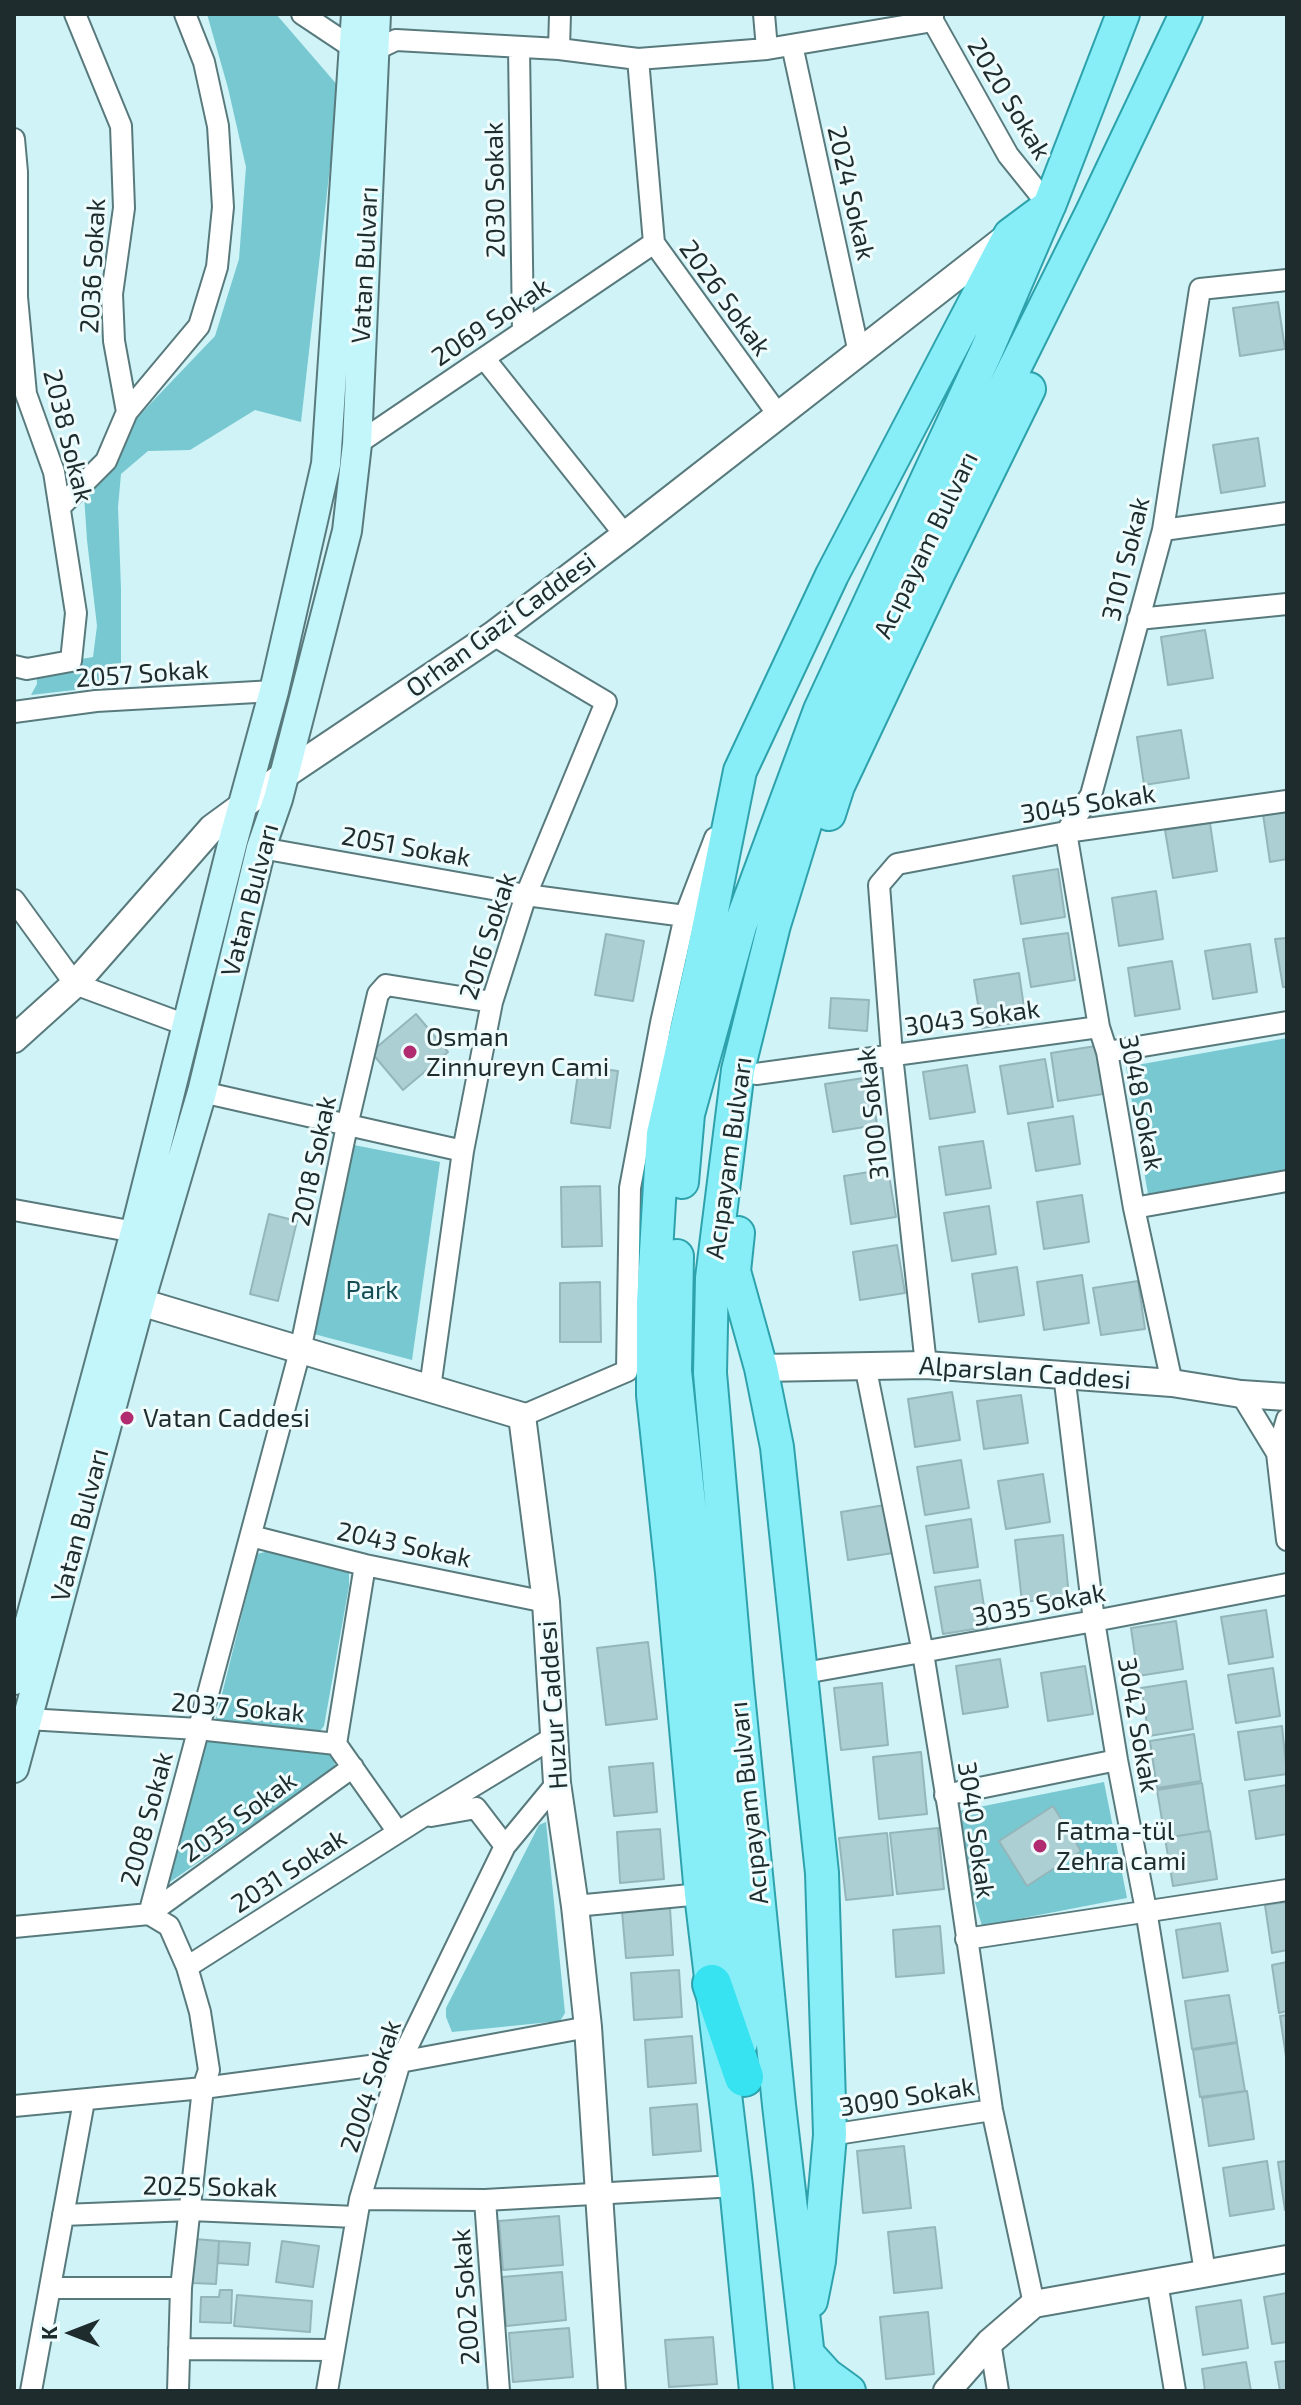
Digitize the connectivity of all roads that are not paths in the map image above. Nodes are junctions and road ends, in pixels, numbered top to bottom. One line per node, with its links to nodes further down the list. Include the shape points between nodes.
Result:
1 (75, 14): 25 (street, 2036 Sokak, via 121,126 124,208 112,294)
2 (185, 14): 25 (street, via 204,62 218,126 223,207 217,267 199,326)
3 (302, 14): 11 (street)
4 (560, 14): 14 (street)
5 (764, 14): 15 (street)
6 (1123, 14): 18 (main road)
7 (1142, 14): 18 (main road, Acıpayam Bulvarı)
8 (1186, 14): 129 (main road, Acıpayam Bulvarı, via 833,733 774,925 738,1070 712,1278 710,1373)
9 (1209, 14): 56 (main road, via 838,786 789,933)
10 (933, 17): 12 (street); 18 (street, 2020 Sokak, via 1008,155)
11 (367, 28): 13 (street); 27 (main road, Vatan Bulvarı); 36 (main road, Vatan Bulvarı, via 326,464)
12 (792, 45): 15 (street); 23 (street, 2024 Sokak)
13 (519, 48): 14 (street); 22 (street, 2030 Sokak)
14 (559, 49): 16 (street)
15 (767, 49): 16 (street)
16 (638, 59): 20 (street, 2026 Sokak)
17 (14, 139): 28 (street, 2038 Sokak, via 17,297 26,394)
18 (1049, 206): 19 (main road); 110 (main road, Acıpayam Bulvarı, via 820,710 740,926 688,1114 677,1244 675,1371 729,1880)
19 (1010, 235): 23 (street, Orhan Gazi Caddesi); 38 (main road, via 832,575)
20 (654, 243): 22 (street, 2069 Sokak); 26 (street, 2026 Sokak)
21 (1287, 280): 30 (street, 3101 Sokak, via 1200,289)
22 (523, 332): 24 (street, 2069 Sokak)
23 (859, 353): 26 (street, Orhan Gazi Caddesi)
24 (484, 358): 27 (street, 2069 Sokak); 31 (street)
25 (127, 412): 28 (street, via 106,461)
26 (779, 416): 31 (street, Orhan Gazi Caddesi)
27 (357, 444): 39 (main road, Vatan Bulvarı, via 347,531)
28 (61, 506): 35 (street, 2038 Sokak, via 76,613 71,661 27,669)
29 (1287, 513): 30 (street)
30 (1163, 530): 33 (street, 3101 Sokak)
31 (625, 535): 34 (street, Orhan Gazi Caddesi)
32 (1287, 604): 33 (street)
33 (1138, 619): 42 (street, 3101 Sokak, via 1091,795)
34 (493, 635): 39 (street, Orhan Gazi Caddesi); 45 (street, 2016 Sokak, via 606,702)
35 (14, 666)
36 (274, 691): 37 (street, 2057 Sokak, via 96,701); 41 (main road, Vatan Bulvarı)
37 (14, 712)
38 (740, 771): 47 (street); 100 (main road, via 663,1134 653,1302 653,1395)
39 (283, 776): 41 (street, Orhan Gazi Caddesi); 43 (main road, Vatan Bulvarı)
40 (1287, 801): 42 (street, 3045 Sokak)
41 (242, 806): 48 (street, Orhan Gazi Caddesi, via 212,828); 51 (main road, Vatan Bulvarı)
42 (1066, 832): 44 (street, 3045 Sokak); 52 (street, 3048 Sokak)
43 (261, 848): 45 (street, 2051 Sokak); 57 (main road, Vatan Bulvarı)
44 (897, 864): 55 (street, 3100 Sokak, via 879,885)
45 (526, 895): 47 (street, 2051 Sokak); 49 (street, 2016 Sokak)
46 (14, 900): 48 (street)
47 (685, 916): 74 (street, via 630,1188 627,1371)
48 (75, 984): 51 (street); 53 (street, Orhan Gazi Caddesi)
49 (492, 1002): 58 (street, 2018 Sokak, via 386,985 378,994); 59 (street, 2016 Sokak)
50 (1287, 1022): 54 (street)
51 (186, 1025): 63 (main road, Vatan Bulvarı)
52 (1099, 1027): 54 (street, 3048 Sokak); 55 (street, 3043 Sokak)
53 (14, 1039)
54 (1107, 1052): 61 (street, 3048 Sokak)
55 (892, 1055): 56 (street, 3043 Sokak); 67 (street, 3100 Sokak)
56 (756, 1074): 68 (main road, via 734,1271)
57 (202, 1092): 58 (street); 64 (main road, Vatan Bulvarı)
58 (347, 1126): 59 (street); 65 (street, 2018 Sokak)
59 (463, 1151): 71 (street, 2016 Sokak)
60 (1287, 1181): 61 (street)
61 (1134, 1208): 70 (street, 3048 Sokak)
62 (14, 1210): 63 (street)
63 (135, 1232): 83 (main road, Vatan Bulvarı)
64 (140, 1302): 65 (street); 87 (main road, Vatan Bulvarı)
65 (300, 1351): 71 (street); 77 (street, 2008 Sokak)
66 (865, 1365): 67 (street, Alparslan Caddesi); 68 (street, Alparslan Caddesi); 84 (street, 3040 Sokak)
67 (926, 1365): 69 (street, Alparslan Caddesi)
68 (761, 1368): 85 (main road, via 777,1447)
69 (1064, 1374): 70 (street, Alparslan Caddesi); 82 (street, 3042 Sokak)
70 (1172, 1383): 72 (street, Alparslan Caddesi)
71 (430, 1388): 74 (street)
72 (1241, 1394): 73 (street, Alparslan Caddesi); 76 (street)
73 (1287, 1397)
74 (522, 1416): 81 (street, Huzur Caddesi)
75 (1287, 1419): 76 (street)
76 (1277, 1453): 78 (street)
77 (251, 1536): 79 (street, 2043 Sokak); 88 (street, 2008 Sokak)
78 (1287, 1540)
79 (365, 1565): 81 (street, 2043 Sokak); 90 (street)
80 (1287, 1584): 82 (street, 3035 Sokak)
81 (546, 1602): 89 (street, Huzur Caddesi)
82 (1094, 1621): 84 (street, 3035 Sokak); 91 (street, 3042 Sokak)
83 (19, 1645): 86 (main road, Vatan Bulvarı)
84 (923, 1653): 85 (street, 3035 Sokak); 95 (street, 3040 Sokak)
85 (799, 1674): 115 (main road, via 822,1873)
86 (14, 1680)
87 (27, 1719): 88 (street, 2037 Sokak); 93 (main road, Vatan Bulvarı)
88 (198, 1729): 90 (street, 2037 Sokak); 103 (street, 2008 Sokak)
89 (554, 1737): 94 (street, Huzur Caddesi); 96 (street, 2031 Sokak)
90 (336, 1744): 92 (street, 2037 Sokak)
91 (1117, 1760): 95 (street); 102 (street, 3042 Sokak)
92 (353, 1767): 97 (street, 2037 Sokak); 103 (street, 2035 Sokak)
93 (14, 1768)
94 (557, 1783): 98 (street, 2004 Sokak); 101 (street, Huzur Caddesi)
95 (945, 1795): 105 (street, 3040 Sokak)
96 (419, 1819): 97 (street, 2031 Sokak); 98 (street, via 476,1808)
97 (398, 1832): 106 (street, 2031 Sokak)
98 (505, 1846): 109 (street, 2004 Sokak)
99 (1287, 1890): 102 (street)
100 (701, 1894): 101 (street); 107 (main road)
101 (575, 1906): 108 (street, Huzur Caddesi)
102 (1146, 1910): 105 (street); 123 (street, 3042 Sokak)
103 (149, 1914): 104 (street); 106 (street, 2008 Sokak, via 169,1926)
104 (14, 1927)
105 (966, 1939): 114 (street, 3040 Sokak)
106 (187, 1967): 111 (street, 2008 Sokak, via 209,2070)
107 (712, 1984): 110 (highway); 116 (main road)
108 (588, 2027): 109 (street); 117 (street, Huzur Caddesi)
109 (400, 2062): 111 (street); 119 (street, 2004 Sokak)
110 (744, 2077): 138 (main road, Acıpayam Bulvarı)
111 (203, 2088): 112 (street); 120 (street, 2008 Sokak)
112 (84, 2101): 113 (street); 121 (street)
113 (14, 2106)
114 (992, 2110): 115 (street, 3090 Sokak); 127 (street, 3040 Sokak)
115 (830, 2135): 129 (main road)
116 (736, 2186): 117 (street, 2025 Sokak); 137 (main road)
117 (600, 2195): 118 (street, 2025 Sokak); 136 (street, Huzur Caddesi)
118 (485, 2200): 119 (street, 2025 Sokak); 135 (street, 2002 Sokak)
119 (358, 2208): 120 (street, 2025 Sokak); 131 (street, 2004 Sokak)
120 (190, 2210): 121 (street, 2025 Sokak); 126 (street, 2008 Sokak)
121 (63, 2215): 125 (street)
122 (1287, 2259): 123 (street)
123 (1205, 2272): 124 (street)
124 (1157, 2282): 127 (street); 143 (street)
125 (50, 2288): 126 (street); 132 (street)
126 (181, 2288): 130 (street, 2008 Sokak)
127 (1034, 2304): 128 (street)
128 (990, 2342): 141 (street); 142 (street)
129 (806, 2345): 139 (main road, Acıpayam Bulvarı); 140 (main road, via 827,2375)
130 (179, 2349): 131 (street); 133 (street, 2008 Sokak)
131 (334, 2350): 134 (street, 2004 Sokak)
132 (31, 2391)
133 (178, 2391)
134 (327, 2391)
135 (499, 2391)
136 (612, 2391)
137 (756, 2391)
138 (774, 2391)
139 (812, 2391)
140 (849, 2391)
141 (947, 2391)
142 (998, 2391)
143 (1175, 2391)

